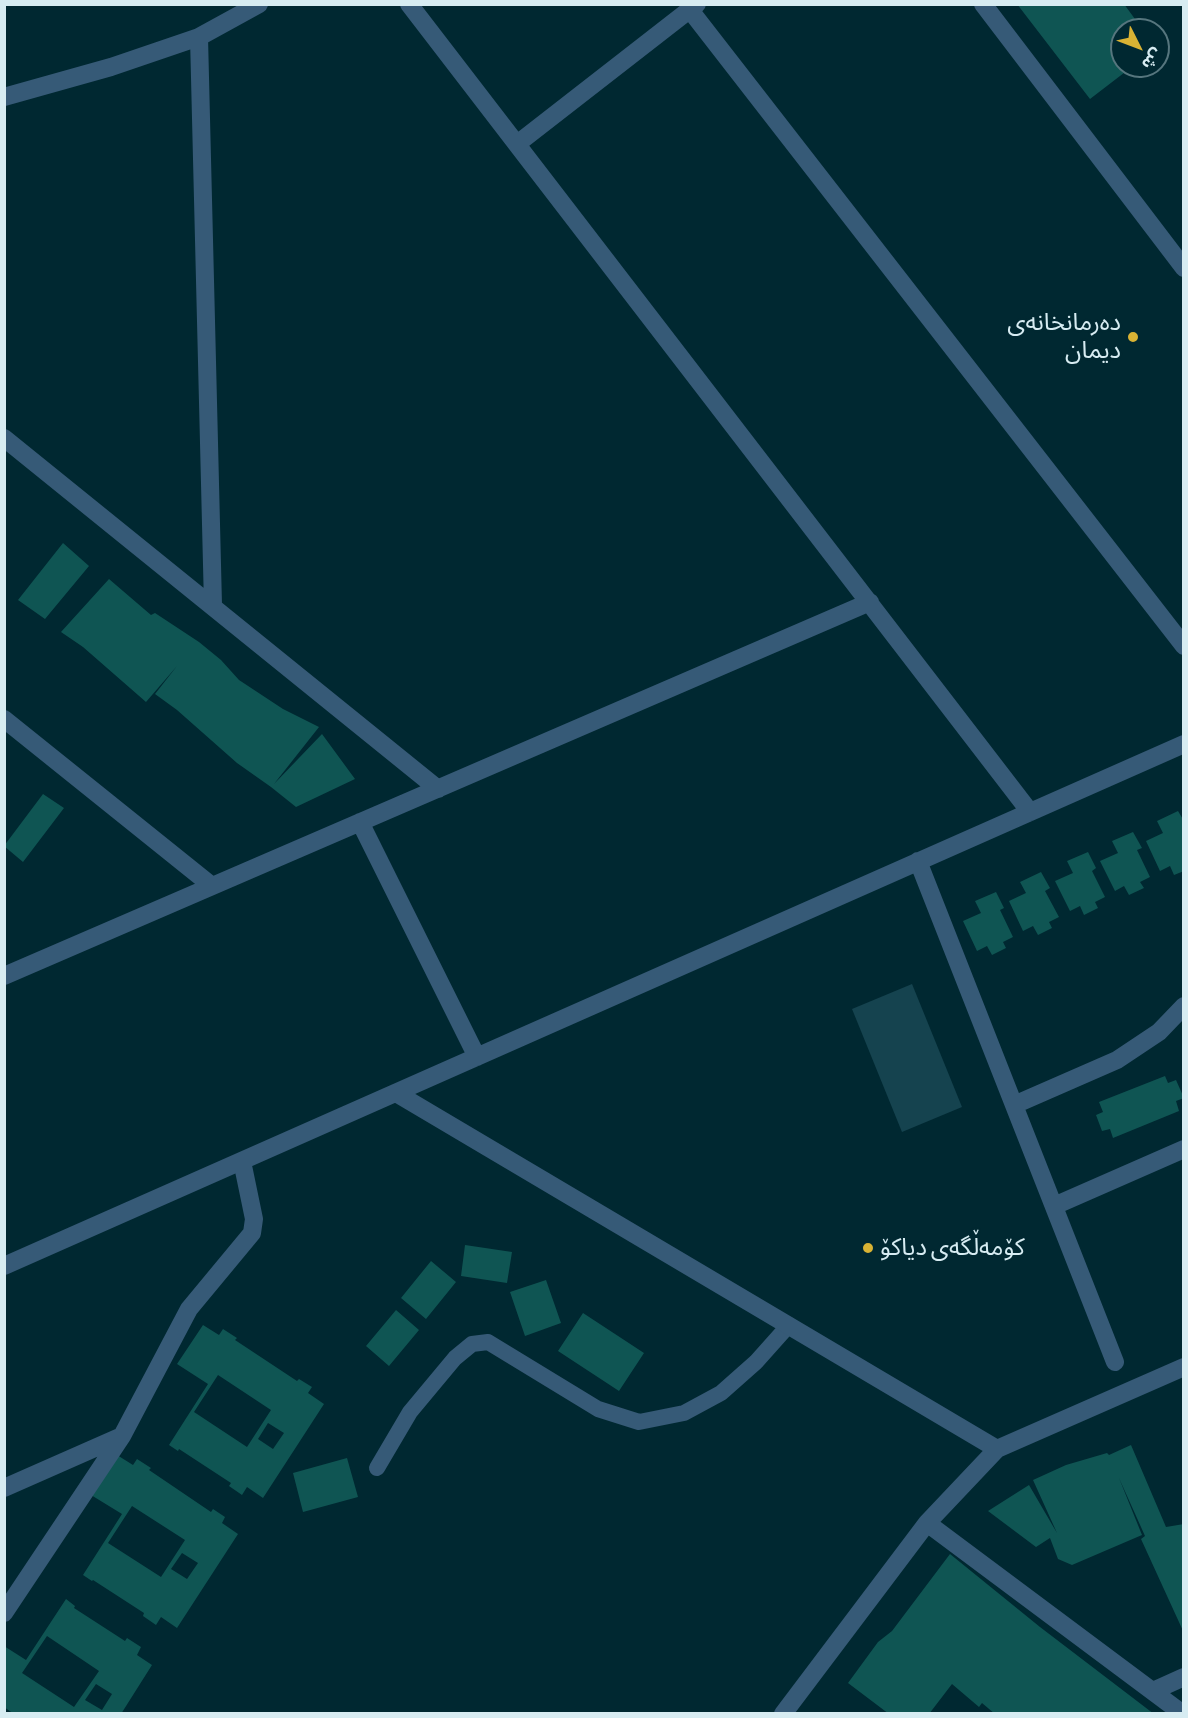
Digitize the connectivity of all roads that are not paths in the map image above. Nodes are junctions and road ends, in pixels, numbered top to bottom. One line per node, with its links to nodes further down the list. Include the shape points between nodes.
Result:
1 (259, 4): 5 (street)
2 (410, 4): 7 (street)
3 (983, 4): 8 (street)
4 (694, 7): 7 (street); 12 (street)
5 (199, 37): 6 (street); 11 (street)
6 (4, 97)
7 (517, 144): 10 (street)
8 (1184, 268)
9 (4, 438): 11 (street)
10 (870, 602): 15 (street); 16 (street)
11 (213, 605): 15 (street)
12 (1184, 646)
13 (4, 719): 19 (street)
14 (1184, 744): 16 (street)
15 (438, 789): 17 (street)
16 (1030, 812): 18 (street)
17 (360, 822): 19 (street); 22 (street)
18 (918, 861): 22 (street); 24 (street)
19 (212, 886): 20 (street)
20 (4, 976)
21 (1184, 1006): 24 (street, via 1159,1032 1117,1060)
22 (477, 1057): 23 (street)
23 (396, 1093): 26 (street); 29 (street)
24 (1014, 1105): 27 (street)
25 (1184, 1149): 27 (street)
26 (242, 1161): 28 (street); 32 (street, via 254,1219 252,1233 189,1309)
27 (1054, 1206): 30 (street)
28 (4, 1266)
29 (789, 1325): 33 (street); 34 (lane, via 721,1393 684,1413 639,1422 598,1409 488,1342 472,1344 455,1358 410,1412)
30 (1115, 1362)
31 (1184, 1367): 33 (street)
32 (122, 1436): 35 (street); 37 (street)
33 (997, 1449): 36 (street)
34 (377, 1467)
35 (4, 1488)
36 (927, 1523): 39 (street); 40 (street)
37 (4, 1613)
38 (1184, 1677): 39 (street)
39 (1153, 1691): 41 (street)
40 (783, 1713)
41 (1183, 1713)

